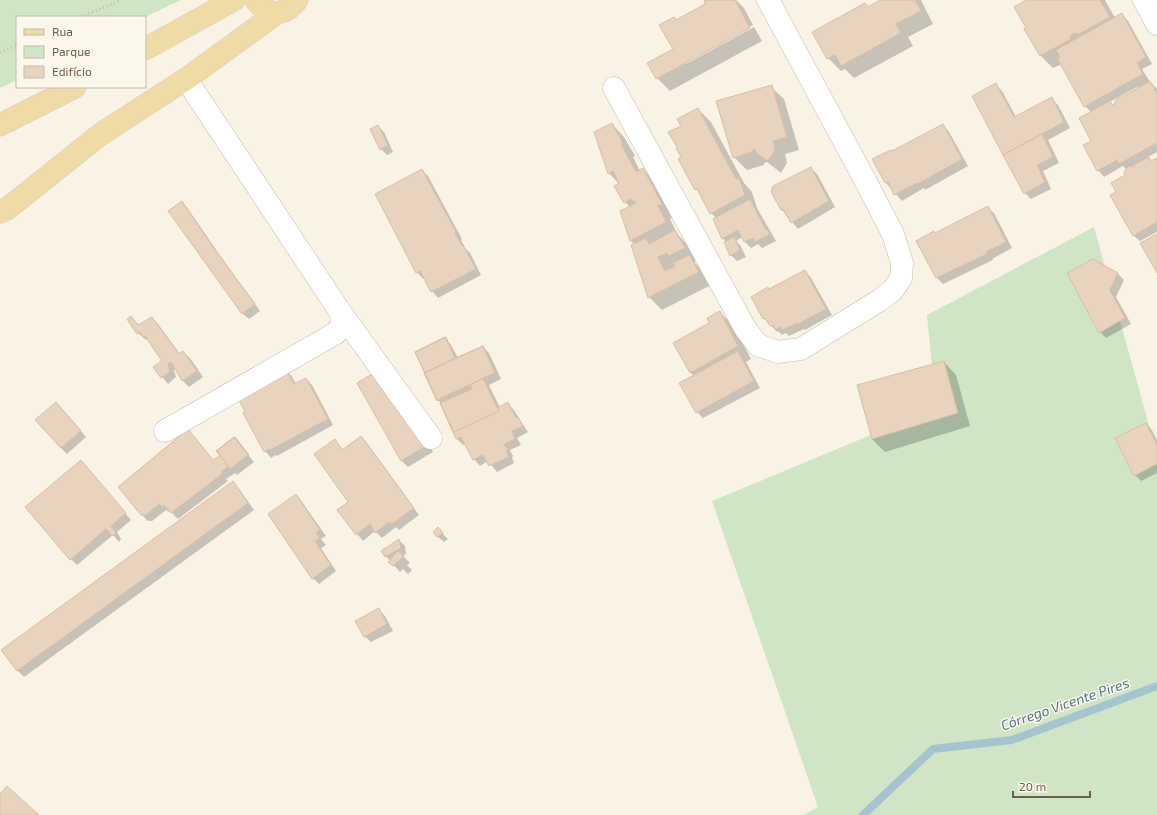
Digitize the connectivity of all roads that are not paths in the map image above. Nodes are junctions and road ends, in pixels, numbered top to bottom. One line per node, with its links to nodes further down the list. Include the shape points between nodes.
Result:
1 (234, 0): 8 (main road)
2 (256, 0): 6 (main road, via 269,11)
3 (297, 0): 6 (main road, via 289,9)
4 (768, 0): 11 (street, via 893,234 902,263 901,278 893,290 801,349 778,352 758,345 745,328)
5 (1144, 0): 7 (street)
6 (277, 13): 9 (main road)
7 (1157, 24)
8 (146, 48)
9 (186, 79): 13 (main road, via 101,134); 14 (street)
10 (73, 88): 12 (main road)
11 (614, 88)
12 (0, 125)
13 (2, 213)
14 (341, 313): 15 (street, via 342,324 336,333); 16 (street)
15 (165, 432)
16 (431, 438)

